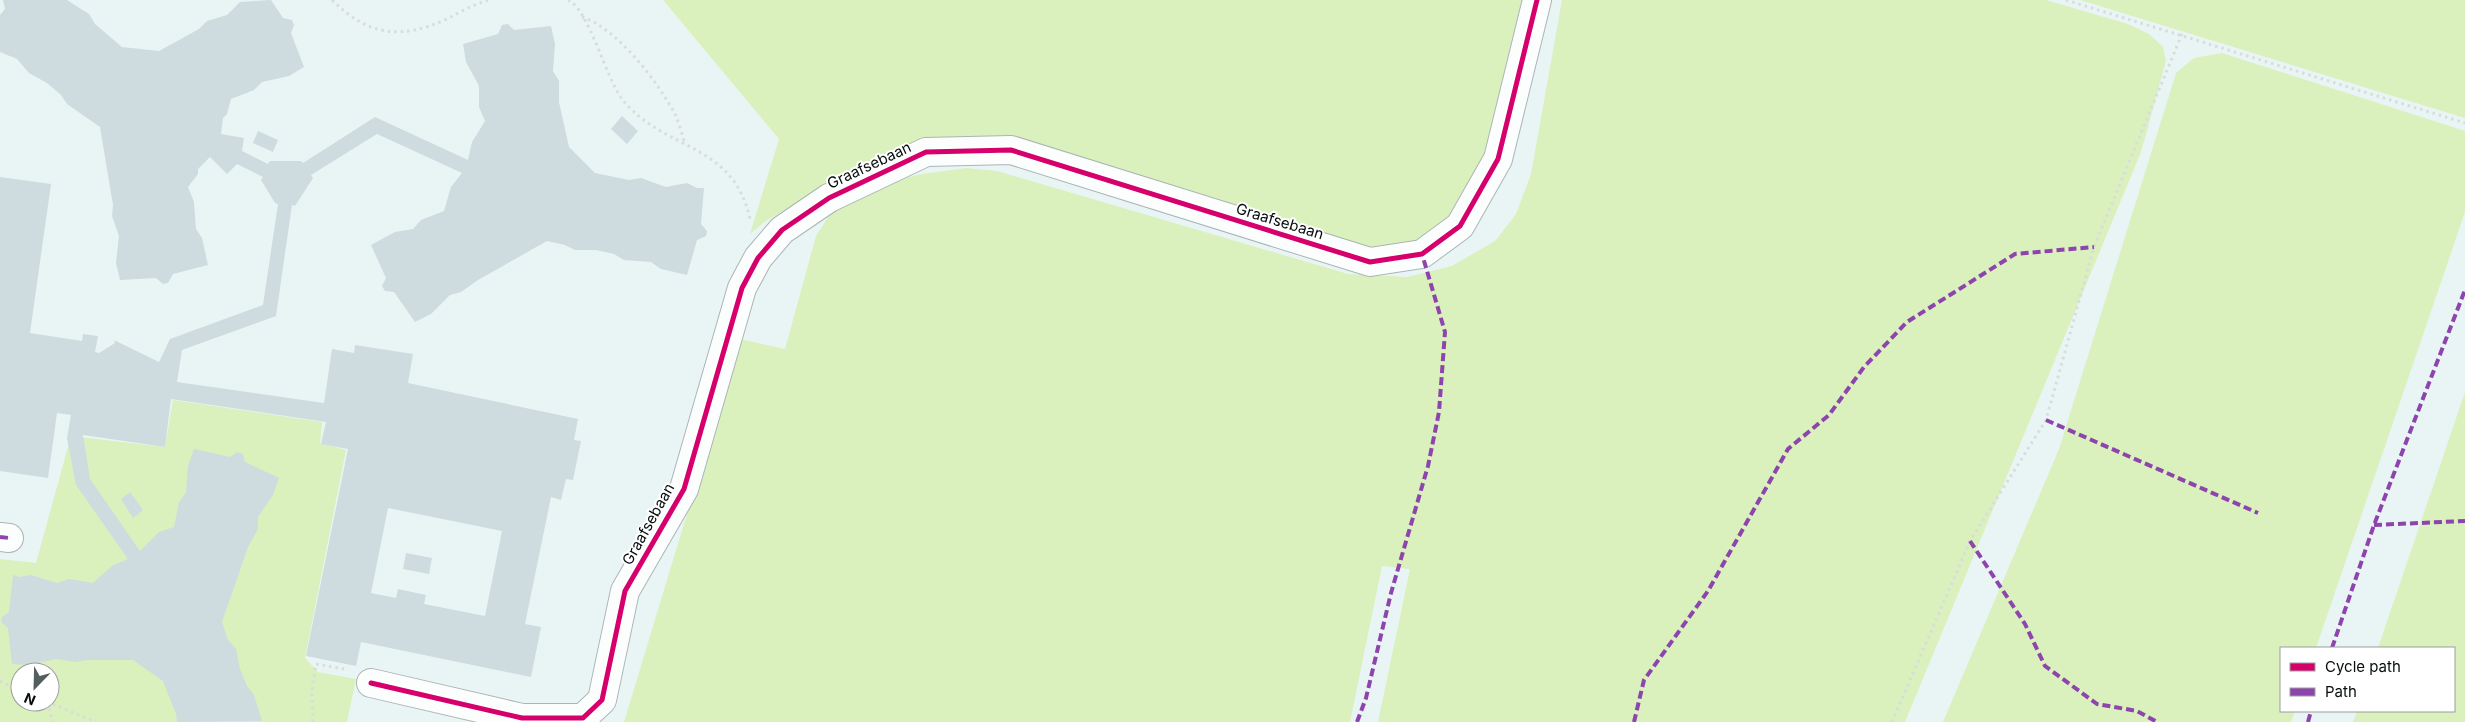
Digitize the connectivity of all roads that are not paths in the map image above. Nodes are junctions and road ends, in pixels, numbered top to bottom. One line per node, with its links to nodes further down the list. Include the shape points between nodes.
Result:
1 (1537, 0): 2 (street, Graafsebaan, via 1498,159 1460,226 1422,254 1370,262 1011,150 926,152 829,198 782,230 758,258 742,288 684,489 625,591 602,700 583,718 522,718)
2 (371, 683)

